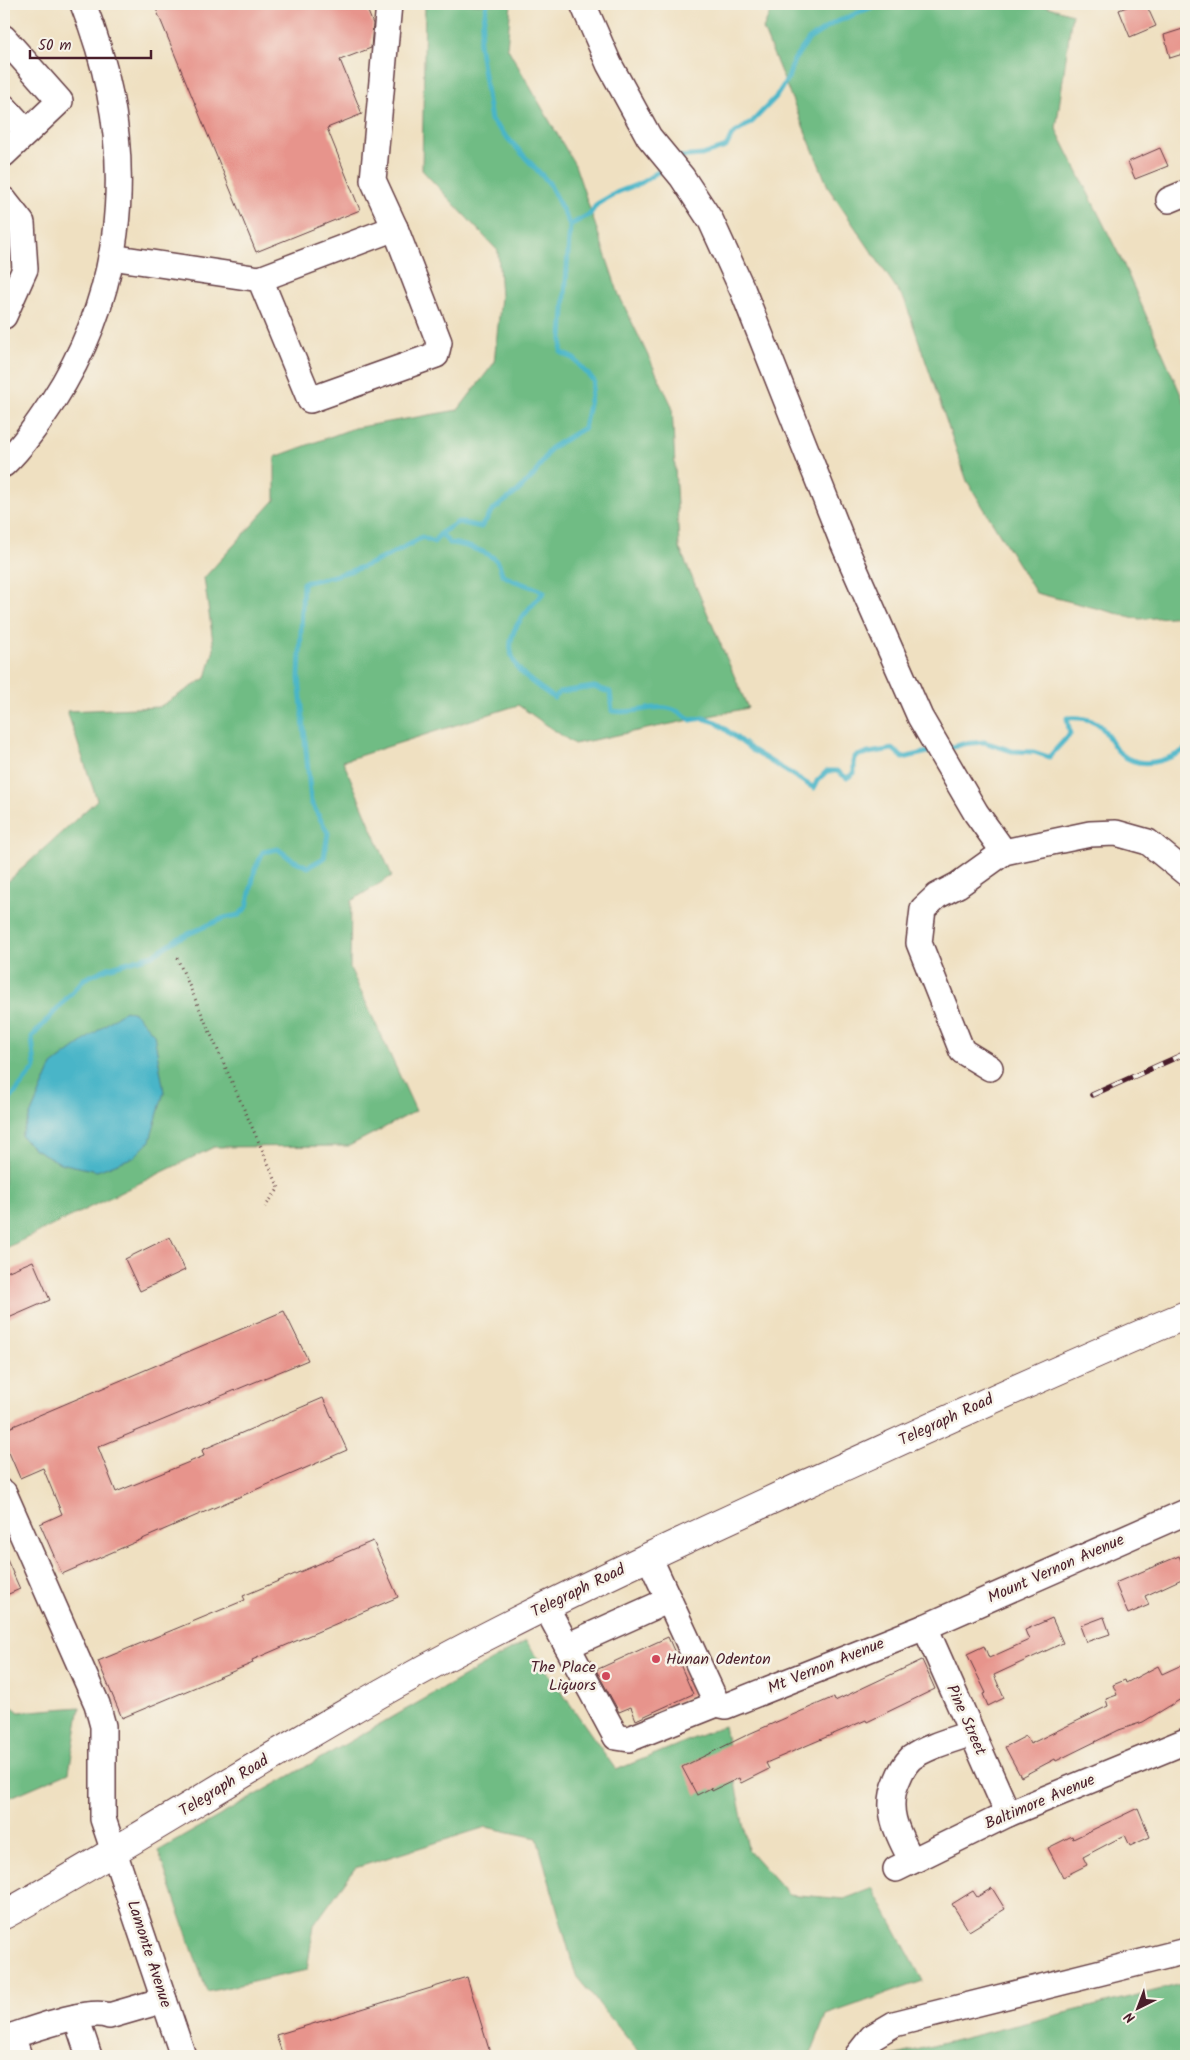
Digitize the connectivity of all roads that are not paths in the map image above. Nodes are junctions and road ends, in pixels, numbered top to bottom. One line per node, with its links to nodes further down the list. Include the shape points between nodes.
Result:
1 (83, 4): 10 (street, via 104,67 115,124 119,179 116,235)
2 (389, 4): 9 (street, via 373,180)
3 (583, 4): 14 (street, via 609,64 649,137 682,177 711,221 743,291 841,538 920,717 976,813)
4 (4, 38): 6 (street, via 60,102)
5 (4, 107): 6 (street)
6 (28, 132): 7 (street)
7 (4, 154)
8 (4, 200): 12 (street, via 22,223 25,269)
9 (395, 228): 11 (street); 11 (street, via 439,342 436,355 310,400)
10 (111, 257): 11 (street); 13 (street, via 103,296 70,374 43,416)
11 (260, 279)
12 (4, 316)
13 (4, 464)
14 (1004, 852): 15 (street, via 1090,834 1116,832 1148,842); 16 (street, via 937,896 923,909 919,943 962,1051)
15 (1186, 873)
16 (990, 1068)
17 (1186, 1315): 19 (main road, Telegraph Road)
18 (1186, 1328): 19 (main road, Telegraph Road)
19 (1061, 1368): 22 (main road, Telegraph Road)
20 (4, 1493): 31 (street, Lamonte Avenue, via 98,1704 103,1726 103,1819)
21 (1186, 1512): 25 (street, Mount Vernon Avenue)
22 (649, 1557): 23 (street); 24 (main road, Telegraph Road)
23 (669, 1600): 26 (street); 27 (street)
24 (546, 1607): 26 (street); 31 (main road, Telegraph Road, via 482,1638 296,1742)
25 (925, 1627): 27 (street, Mt Vernon Avenue); 28 (street, Pine Street)
26 (567, 1646): 27 (street, Mt Vernon Avenue, via 616,1737 629,1739)
27 (721, 1705)
28 (972, 1733): 30 (street, Pine Street); 30 (street, Baltimore Avenue, via 920,1752 900,1773 893,1790 892,1814 904,1865)
29 (1186, 1741): 30 (street, Baltimore Avenue)
30 (1008, 1814)
31 (115, 1853): 32 (main road, Telegraph Road); 33 (main road, Telegraph Road); 35 (street, Lamonte Avenue)
32 (4, 1915)
33 (4, 1935)
34 (1186, 1951): 40 (street, via 894,2024 872,2037)
35 (164, 2000): 36 (street, via 109,2016 104,2024); 39 (street, Lamonte Avenue)
36 (78, 2024): 37 (street, via 12,2036); 38 (street)
37 (19, 2056)
38 (89, 2056)
39 (182, 2056)
40 (857, 2056)

